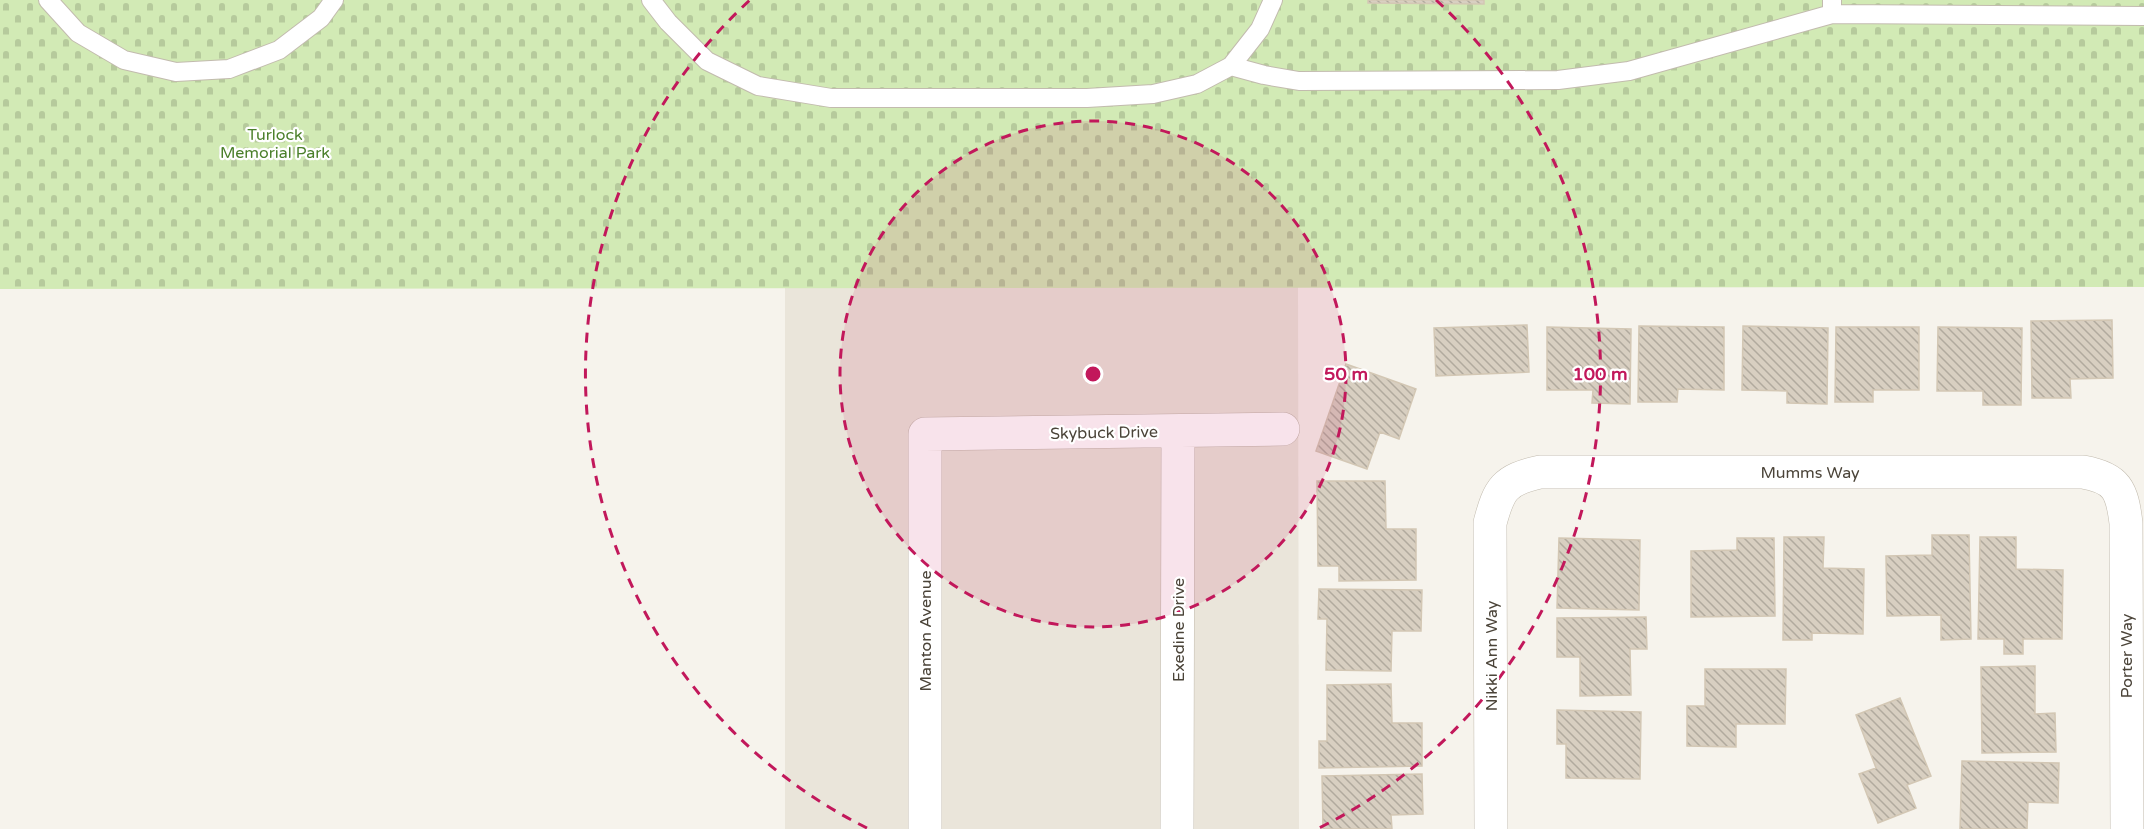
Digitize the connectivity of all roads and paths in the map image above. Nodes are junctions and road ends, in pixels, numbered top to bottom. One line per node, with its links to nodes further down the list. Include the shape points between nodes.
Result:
1 (48, 0): 2 (lane, via 78,33 124,60 176,72 229,69 279,50 321,18)
2 (334, 0)
3 (651, 0): 7 (lane, via 707,61 758,86 831,98 1087,98 1153,94 1197,84)
4 (1273, 0): 7 (lane, via 1260,29)
5 (1832, 7): 6 (lane); 7 (lane, via 1629,71 1558,80 1299,81)
6 (2144, 16)
7 (1231, 66)
8 (1283, 429): 9 (street, Skybuck Drive)
9 (1178, 431): 10 (street, Skybuck Drive); 14 (street, Exedine Drive)
10 (925, 434): 13 (street, Manton Avenue)
11 (2115, 485): 12 (street, Mumms Way, via 2100,475 2083,472 1540,472); 16 (street, Porter Way, via 2124,504 2126,523)
12 (1504, 486): 15 (street, Nikki Ann Way, via 1490,523)
13 (925, 829)
14 (1177, 829)
15 (1491, 829)
16 (2127, 829)

